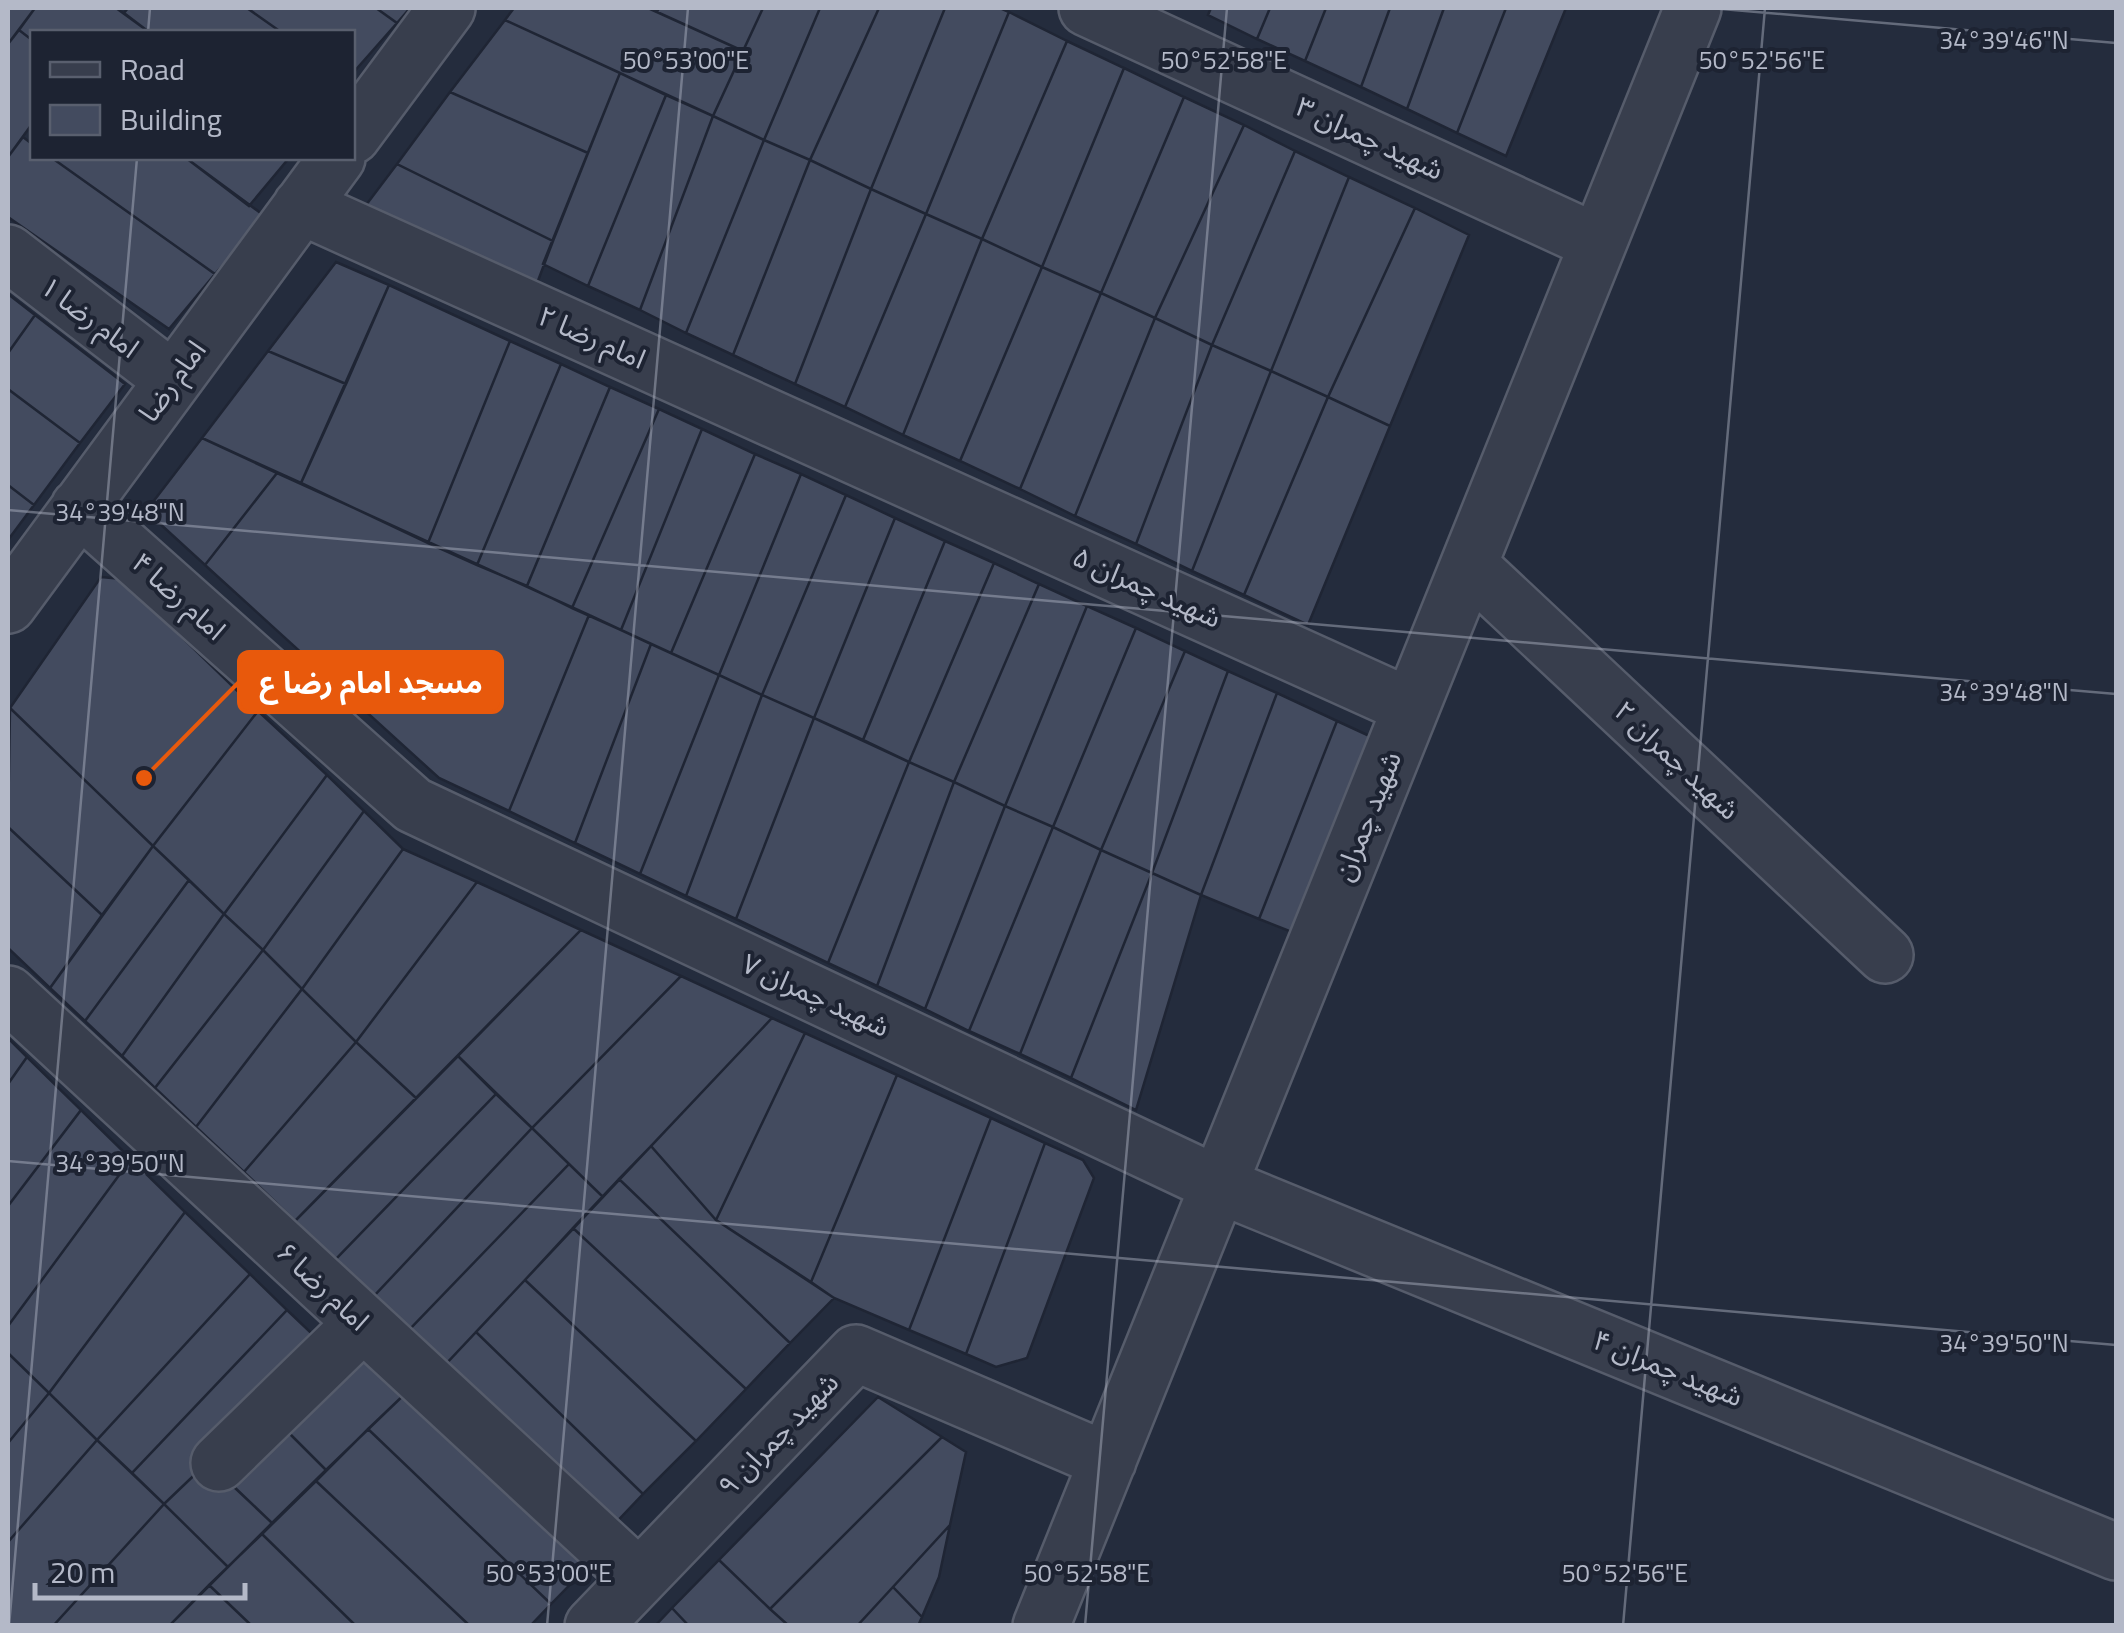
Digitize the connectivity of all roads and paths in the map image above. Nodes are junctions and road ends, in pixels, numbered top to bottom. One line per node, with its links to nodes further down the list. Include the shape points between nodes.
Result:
1 (447, 8): 4 (street)
2 (1087, 8): 7 (street, شهید چمران ۳)
3 (1693, 8): 7 (street, شهید چمران)
4 (355, 132)
5 (336, 160): 6 (street, امام رضا)
6 (302, 206): 9 (street, امام رضا); 10 (street, امام رضا ۲)
7 (1598, 243): 12 (street, شهید چمران)
8 (8, 254): 9 (street, امام رضا ۱)
9 (173, 380): 11 (street, امام رضا)
10 (882, 468): 14 (street, شهید چمران ۵)
11 (80, 508): 13 (street, امام رضا); 15 (street, امام رضا ۴)
12 (1469, 564): 14 (street, شهید چمران); 16 (street, شهید چمران ۲)
13 (8, 605)
14 (1411, 707): 18 (street, شهید چمران)
15 (413, 805): 18 (street, شهید چمران ۷)
16 (1885, 955)
17 (8, 994): 19 (street, امام رضا ۶)
18 (1219, 1185): 20 (street, شهید چمران); 22 (street, شهید چمران ۴)
19 (364, 1324): 21 (street); 23 (street, امام رضا ۶)
20 (1108, 1461): 23 (street, شهید چمران ۹, via 856,1352); 25 (street, شهید چمران)
21 (218, 1463)
22 (2116, 1552)
23 (638, 1578): 24 (street, شهید چمران ۹)
24 (592, 1626)
25 (1042, 1626)

